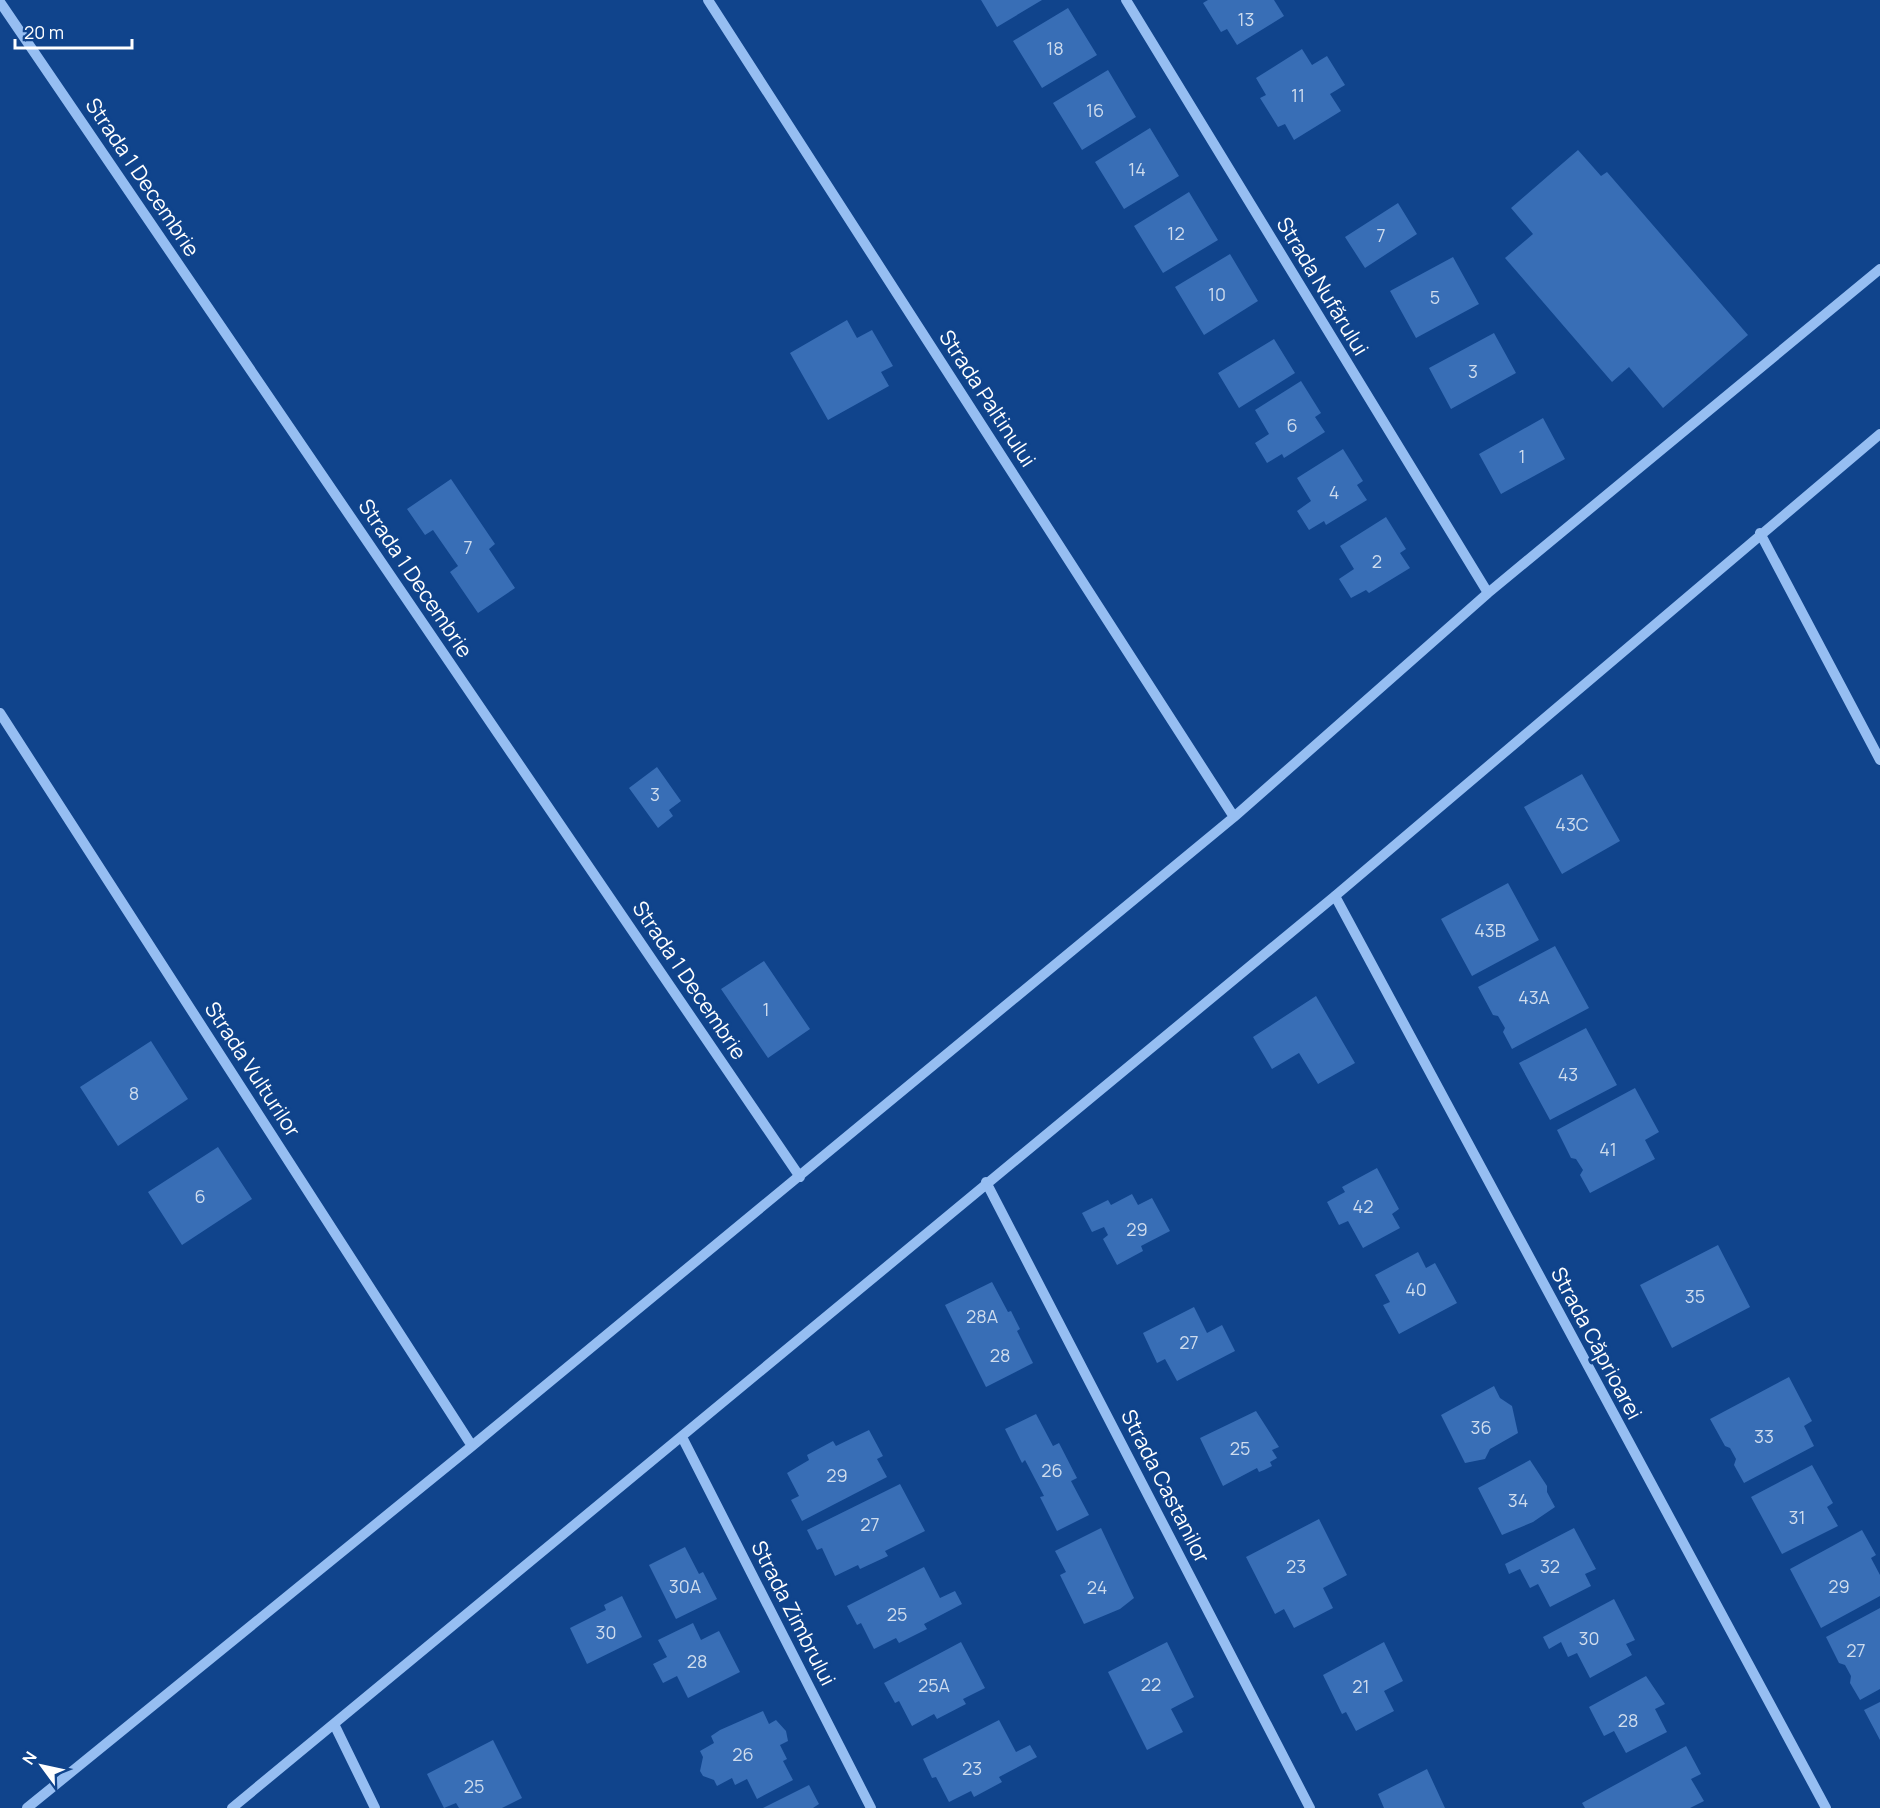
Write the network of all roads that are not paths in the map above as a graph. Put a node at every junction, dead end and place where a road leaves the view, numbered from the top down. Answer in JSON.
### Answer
{"nodes":[{"id":1,"x":708,"y":0,"type":"edge"},
{"id":2,"x":1126,"y":0,"type":"edge"},
{"id":3,"x":0,"y":2,"type":"edge"},
{"id":4,"x":1880,"y":269,"type":"edge"},
{"id":5,"x":1880,"y":434,"type":"edge"},
{"id":6,"x":1760,"y":533,"type":"junction"},
{"id":7,"x":1488,"y":592,"type":"junction"},
{"id":8,"x":0,"y":713,"type":"edge"},
{"id":9,"x":1880,"y":760,"type":"edge"},
{"id":10,"x":1234,"y":817,"type":"junction"},
{"id":11,"x":1335,"y":896,"type":"junction"},
{"id":12,"x":800,"y":1177,"type":"junction"},
{"id":13,"x":986,"y":1182,"type":"junction"},
{"id":14,"x":682,"y":1437,"type":"junction"},
{"id":15,"x":472,"y":1446,"type":"junction"},
{"id":16,"x":334,"y":1724,"type":"junction"},
{"id":17,"x":27,"y":1808,"type":"edge"},
{"id":18,"x":232,"y":1808,"type":"edge"},
{"id":19,"x":375,"y":1808,"type":"edge"},
{"id":20,"x":871,"y":1808,"type":"edge"},
{"id":21,"x":1310,"y":1808,"type":"edge"},
{"id":22,"x":1826,"y":1808,"type":"edge"}],
"edges":[{"from":1,"to":10,"type":"street","name":"Strada Paltinului"},
{"from":2,"to":7,"type":"street","name":"Strada Nufărului"},
{"from":3,"to":12,"type":"street","name":"Strada 1 Decembrie"},
{"from":4,"to":7,"type":"street"},
{"from":5,"to":6,"type":"street"},
{"from":6,"to":9,"type":"street"},
{"from":6,"to":11,"type":"street"},
{"from":7,"to":10,"type":"street"},
{"from":8,"to":15,"type":"street","name":"Strada Vulturilor"},
{"from":10,"to":12,"type":"street"},
{"from":11,"to":13,"type":"street"},
{"from":11,"to":22,"type":"street","name":"Strada Căprioarei"},
{"from":12,"to":15,"type":"street"},
{"from":13,"to":14,"type":"street"},
{"from":13,"to":21,"type":"street","name":"Strada Castanilor"},
{"from":14,"to":16,"type":"street"},
{"from":14,"to":20,"type":"street","name":"Strada Zimbrului"},
{"from":15,"to":17,"type":"street"},
{"from":16,"to":18,"type":"street"},
{"from":16,"to":19,"type":"street"}]}
